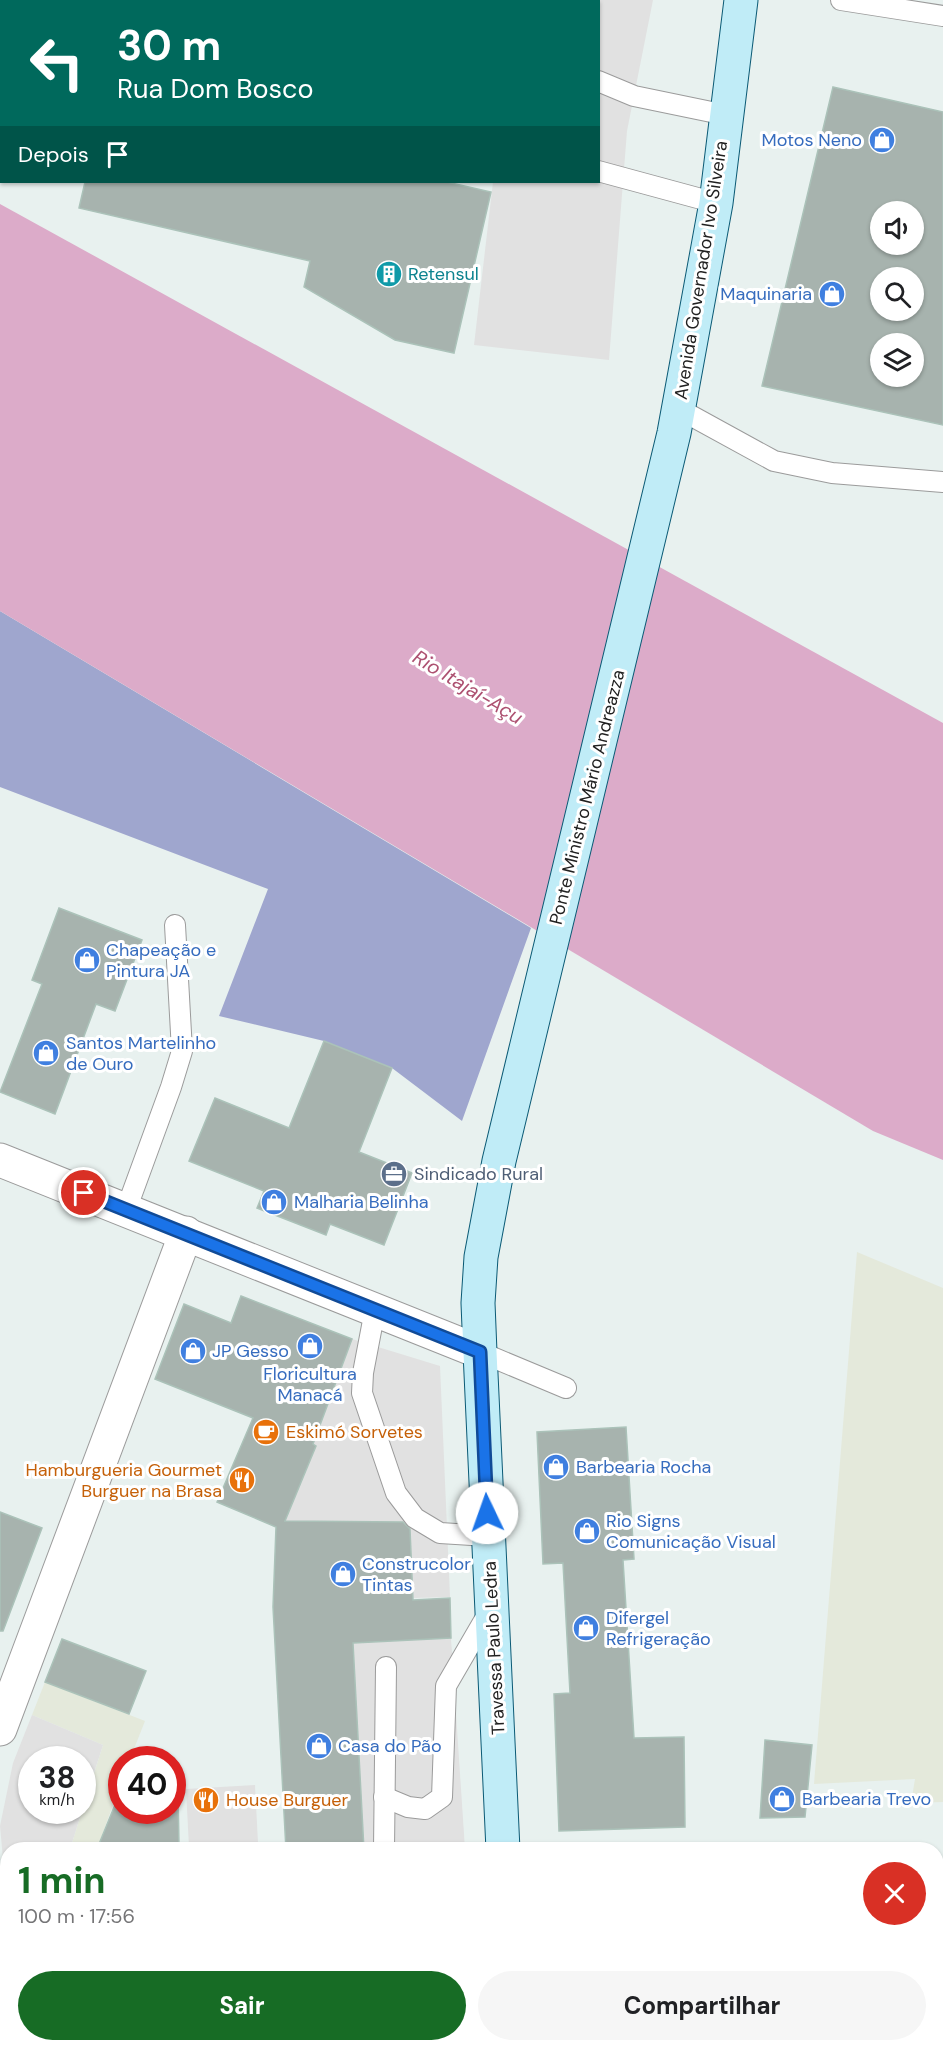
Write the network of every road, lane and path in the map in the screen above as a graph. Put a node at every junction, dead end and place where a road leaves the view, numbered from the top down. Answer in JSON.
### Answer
{"nodes":[{"id":1,"x":741,"y":0,"type":"edge"},
{"id":2,"x":841,"y":0,"type":"edge"},
{"id":3,"x":943,"y":16,"type":"edge"},
{"id":4,"x":600,"y":82,"type":"edge"},
{"id":5,"x":726,"y":115,"type":"junction"},
{"id":6,"x":600,"y":172,"type":"edge"},
{"id":7,"x":716,"y":203,"type":"junction"},
{"id":8,"x":676,"y":421,"type":"junction"},
{"id":9,"x":943,"y":482,"type":"edge"},
{"id":10,"x":175,"y":925,"type":"dead end"},
{"id":11,"x":0,"y":1160,"type":"edge"},
{"id":12,"x":499,"y":1161,"type":"joint"},
{"id":13,"x":126,"y":1210,"type":"junction"},
{"id":14,"x":186,"y":1233,"type":"junction"},
{"id":15,"x":375,"y":1310,"type":"junction"},
{"id":16,"x":480,"y":1352,"type":"junction"},
{"id":17,"x":566,"y":1388,"type":"dead end"},
{"id":18,"x":489,"y":1536,"type":"junction"},
{"id":19,"x":492,"y":1607,"type":"junction"},
{"id":20,"x":386,"y":1667,"type":"dead end"},
{"id":21,"x":0,"y":1728,"type":"edge"},
{"id":22,"x":384,"y":1797,"type":"junction"},
{"id":23,"x":384,"y":1842,"type":"edge"},
{"id":24,"x":503,"y":1842,"type":"edge"}],
"edges":[{"from":1,"to":5,"type":"street","name":"Avenida Governador Ivo Silveira"},
{"from":2,"to":3,"type":"lane"},
{"from":4,"to":5,"type":"lane"},
{"from":5,"to":7,"type":"street","name":"Avenida Governador Ivo Silveira"},
{"from":6,"to":7,"type":"lane"},
{"from":7,"to":8,"type":"street","name":"Avenida Governador Ivo Silveira"},
{"from":8,"to":9,"type":"lane"},
{"from":8,"to":12,"type":"street","name":"Ponte Ministro Mário Andreazza"},
{"from":10,"to":13,"type":"lane"},
{"from":11,"to":13,"type":"street"},
{"from":12,"to":16,"type":"street","name":"Travessa Paulo Ledra"},
{"from":13,"to":14,"type":"street"},
{"from":14,"to":15,"type":"street"},
{"from":14,"to":21,"type":"street"},
{"from":15,"to":16,"type":"street"},
{"from":15,"to":18,"type":"lane"},
{"from":16,"to":17,"type":"lane"},
{"from":16,"to":18,"type":"street","name":"Travessa Paulo Ledra"},
{"from":18,"to":19,"type":"street","name":"Travessa Paulo Ledra"},
{"from":19,"to":22,"type":"lane"},
{"from":19,"to":24,"type":"street","name":"Travessa Paulo Ledra"},
{"from":20,"to":22,"type":"lane"},
{"from":22,"to":23,"type":"lane"}]}
